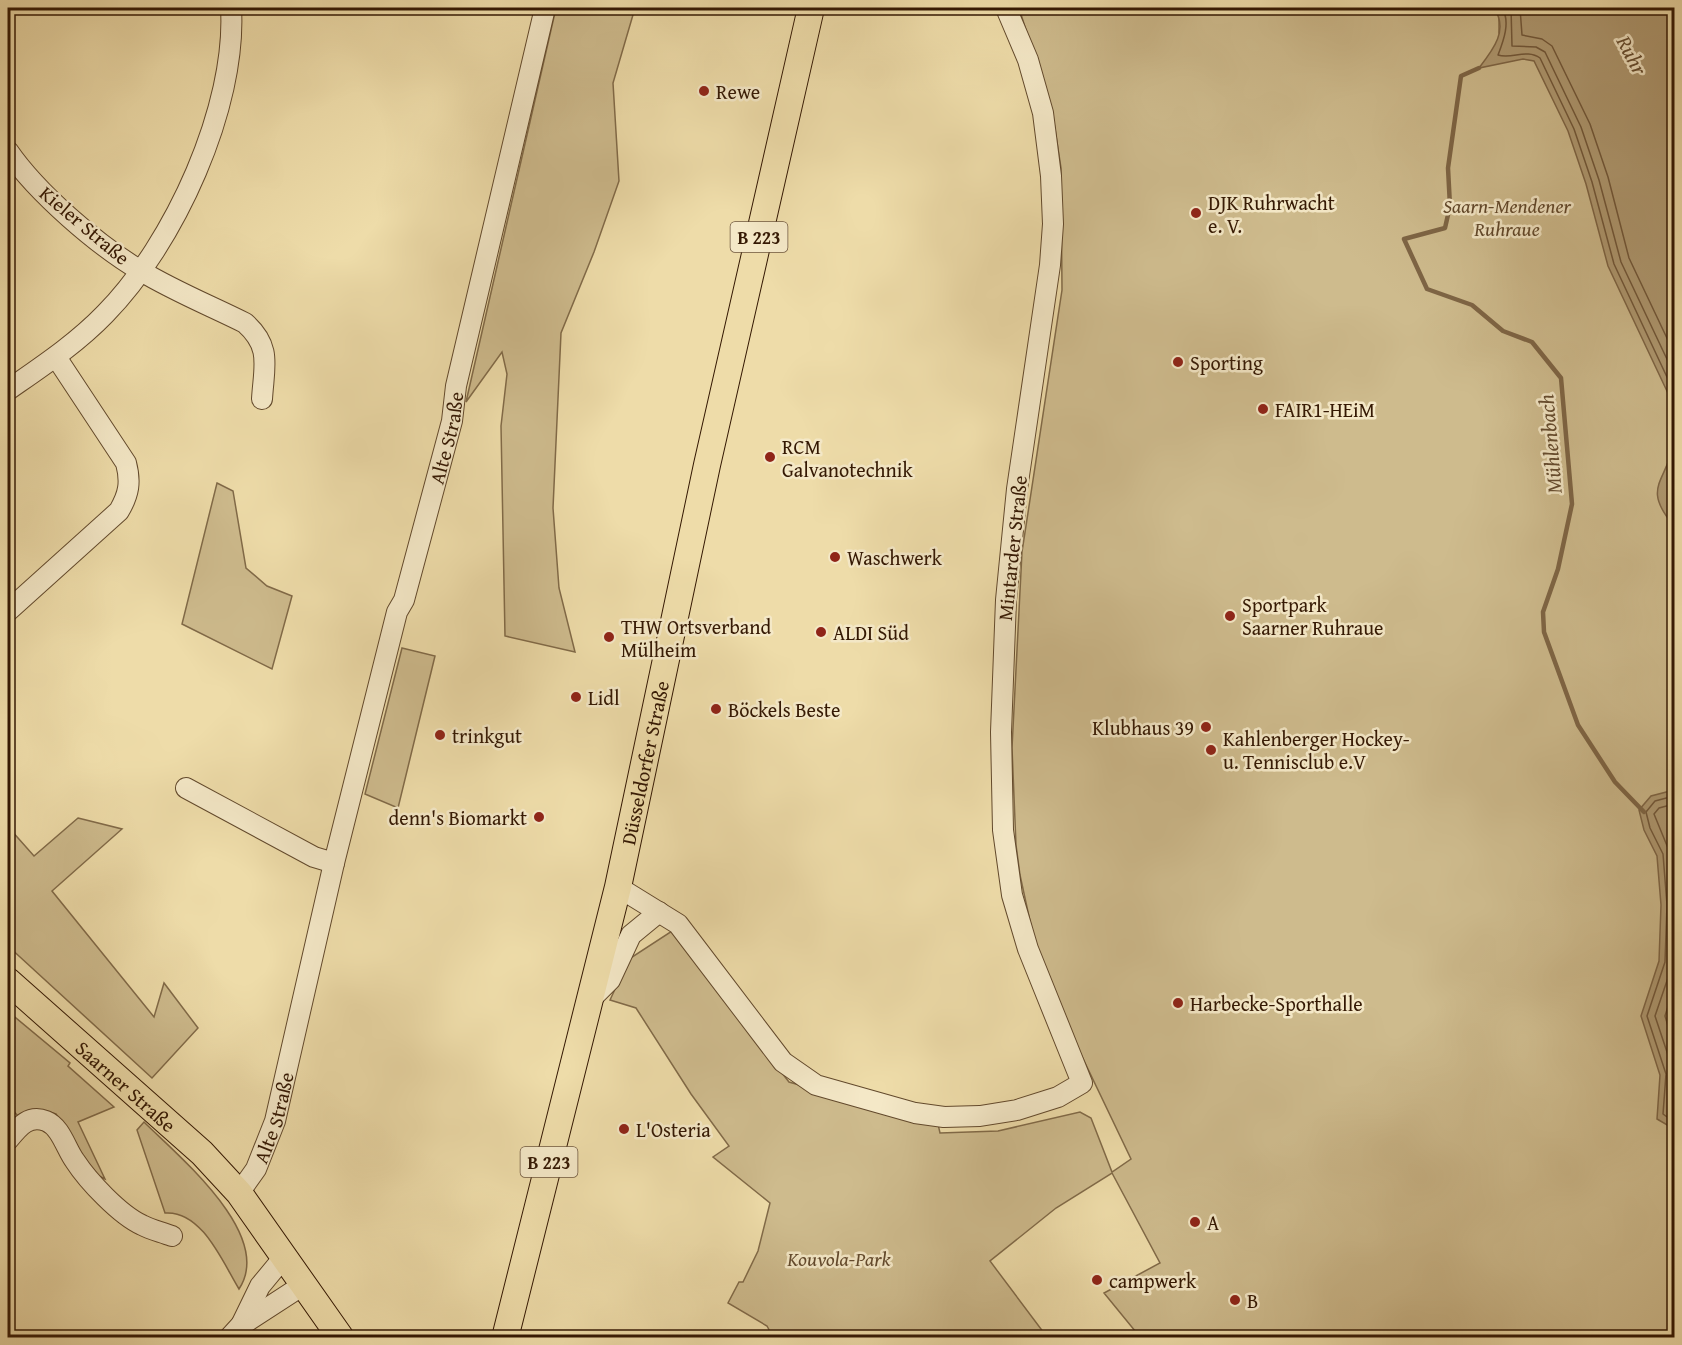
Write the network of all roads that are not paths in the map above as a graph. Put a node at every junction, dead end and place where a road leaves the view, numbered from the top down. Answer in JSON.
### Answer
{"nodes":[{"id":1,"x":231,"y":8,"type":"edge"},
{"id":2,"x":545,"y":8,"type":"edge"},
{"id":3,"x":811,"y":8,"type":"edge"},
{"id":4,"x":1006,"y":8,"type":"edge"},
{"id":5,"x":8,"y":151,"type":"edge"},
{"id":6,"x":141,"y":271,"type":"junction"},
{"id":7,"x":56,"y":357,"type":"junction"},
{"id":8,"x":8,"y":390,"type":"edge"},
{"id":9,"x":262,"y":399,"type":"dead end"},
{"id":10,"x":8,"y":611,"type":"edge"},
{"id":11,"x":186,"y":788,"type":"dead end"},
{"id":12,"x":334,"y":863,"type":"junction"},
{"id":13,"x":618,"y":887,"type":"junction"},
{"id":14,"x":659,"y":912,"type":"junction"},
{"id":15,"x":8,"y":981,"type":"edge"},
{"id":16,"x":587,"y":1003,"type":"junction"},
{"id":17,"x":14,"y":1133,"type":"edge"},
{"id":18,"x":239,"y":1193,"type":"junction"},
{"id":19,"x":172,"y":1236,"type":"dead end"},
{"id":20,"x":284,"y":1257,"type":"junction"},
{"id":21,"x":303,"y":1285,"type":"junction"},
{"id":22,"x":235,"y":1332,"type":"edge"},
{"id":23,"x":340,"y":1338,"type":"edge"},
{"id":24,"x":505,"y":1338,"type":"edge"}],
"edges":[{"from":1,"to":6,"type":"street"},
{"from":2,"to":12,"type":"street","name":"Alte Straße"},
{"from":3,"to":13,"type":"main road","name":"Düsseldorfer Straße","number":"B 223"},
{"from":4,"to":14,"type":"street","name":"Mintarder Straße"},
{"from":5,"to":6,"type":"street","name":"Kieler Straße"},
{"from":6,"to":7,"type":"street"},
{"from":6,"to":9,"type":"street","name":"Kieler Straße"},
{"from":7,"to":8,"type":"street"},
{"from":7,"to":10,"type":"street"},
{"from":11,"to":12,"type":"street"},
{"from":12,"to":18,"type":"street","name":"Alte Straße"},
{"from":13,"to":14,"type":"street"},
{"from":13,"to":16,"type":"main road","name":"Düsseldorfer Straße","number":"B 223"},
{"from":14,"to":16,"type":"street"},
{"from":15,"to":18,"type":"main road","name":"Saarner Straße"},
{"from":16,"to":24,"type":"main road","name":"Düsseldorfer Straße","number":"B 223"},
{"from":17,"to":19,"type":"street"},
{"from":18,"to":20,"type":"main road"},
{"from":20,"to":21,"type":"main road"},
{"from":20,"to":22,"type":"street"},
{"from":21,"to":22,"type":"street"},
{"from":21,"to":23,"type":"main road"}]}
